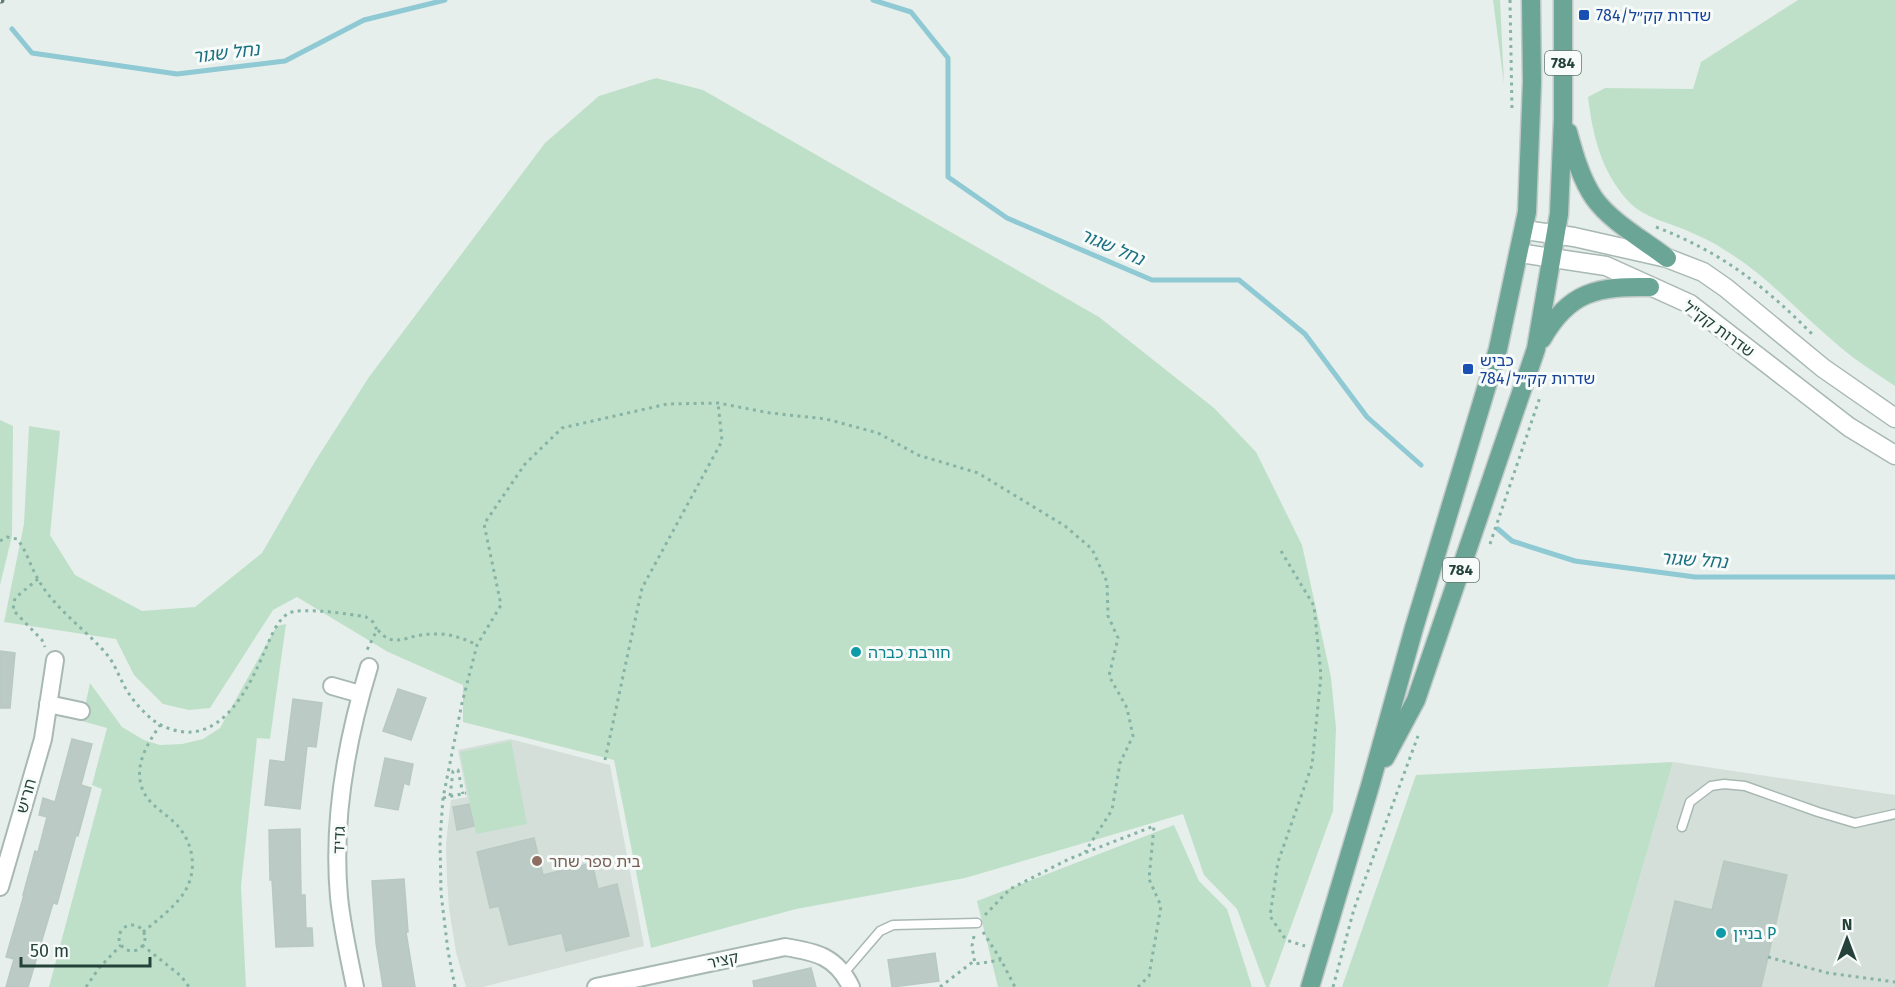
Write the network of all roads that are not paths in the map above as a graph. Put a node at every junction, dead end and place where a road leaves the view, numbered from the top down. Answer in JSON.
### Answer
{"nodes":[{"id":1,"x":1531,"y":0,"type":"edge"},
{"id":2,"x":1563,"y":0,"type":"edge"},
{"id":3,"x":1563,"y":118,"type":"junction"},
{"id":4,"x":1524,"y":230,"type":"junction"},
{"id":5,"x":1556,"y":235,"type":"junction"},
{"id":6,"x":1519,"y":253,"type":"junction"},
{"id":7,"x":1552,"y":257,"type":"junction"},
{"id":8,"x":1667,"y":258,"type":"junction"},
{"id":9,"x":1650,"y":287,"type":"junction"},
{"id":10,"x":1536,"y":349,"type":"junction"},
{"id":11,"x":1895,"y":418,"type":"edge"},
{"id":12,"x":1895,"y":455,"type":"edge"},
{"id":13,"x":55,"y":660,"type":"road end"},
{"id":14,"x":369,"y":667,"type":"road end"},
{"id":15,"x":332,"y":686,"type":"dead end"},
{"id":16,"x":360,"y":694,"type":"junction"},
{"id":17,"x":48,"y":704,"type":"junction"},
{"id":18,"x":81,"y":711,"type":"dead end"},
{"id":19,"x":1370,"y":786,"type":"junction"},
{"id":20,"x":1895,"y":814,"type":"edge"},
{"id":21,"x":1682,"y":827,"type":"dead end"},
{"id":22,"x":0,"y":887,"type":"edge"},
{"id":23,"x":977,"y":923,"type":"road end"},
{"id":24,"x":847,"y":980,"type":"edge"},
{"id":25,"x":355,"y":987,"type":"edge"},
{"id":26,"x":596,"y":987,"type":"edge"},
{"id":27,"x":1310,"y":987,"type":"edge"}],
"edges":[{"from":1,"to":4,"type":"main road","number":"784"},
{"from":2,"to":3,"type":"main road","number":"784"},
{"from":3,"to":5,"type":"main road","number":"784"},
{"from":3,"to":8,"type":"main road"},
{"from":4,"to":5,"type":"street","name":"שדרות קק\"ל"},
{"from":4,"to":6,"type":"main road","number":"784"},
{"from":5,"to":7,"type":"main road","number":"784"},
{"from":5,"to":8,"type":"street","name":"שדרות קק\"ל"},
{"from":6,"to":7,"type":"street","name":"שדרות קק\"ל"},
{"from":6,"to":19,"type":"main road","number":"784"},
{"from":7,"to":9,"type":"street","name":"שדרות קק\"ל"},
{"from":7,"to":10,"type":"main road","number":"784"},
{"from":8,"to":11,"type":"street","name":"שדרות קק\"ל"},
{"from":9,"to":10,"type":"main road"},
{"from":9,"to":12,"type":"street","name":"שדרות קק\"ל"},
{"from":10,"to":19,"type":"main road","number":"784"},
{"from":13,"to":17,"type":"street","name":"חריש"},
{"from":14,"to":16,"type":"street","name":"גדיד"},
{"from":15,"to":16,"type":"street"},
{"from":16,"to":25,"type":"street","name":"גדיד"},
{"from":17,"to":18,"type":"street"},
{"from":17,"to":22,"type":"street","name":"חריש"},
{"from":19,"to":27,"type":"main road","number":"784"},
{"from":20,"to":21,"type":"lane"},
{"from":23,"to":24,"type":"lane","name":"קציר"},
{"from":24,"to":26,"type":"street","name":"קציר"}]}
